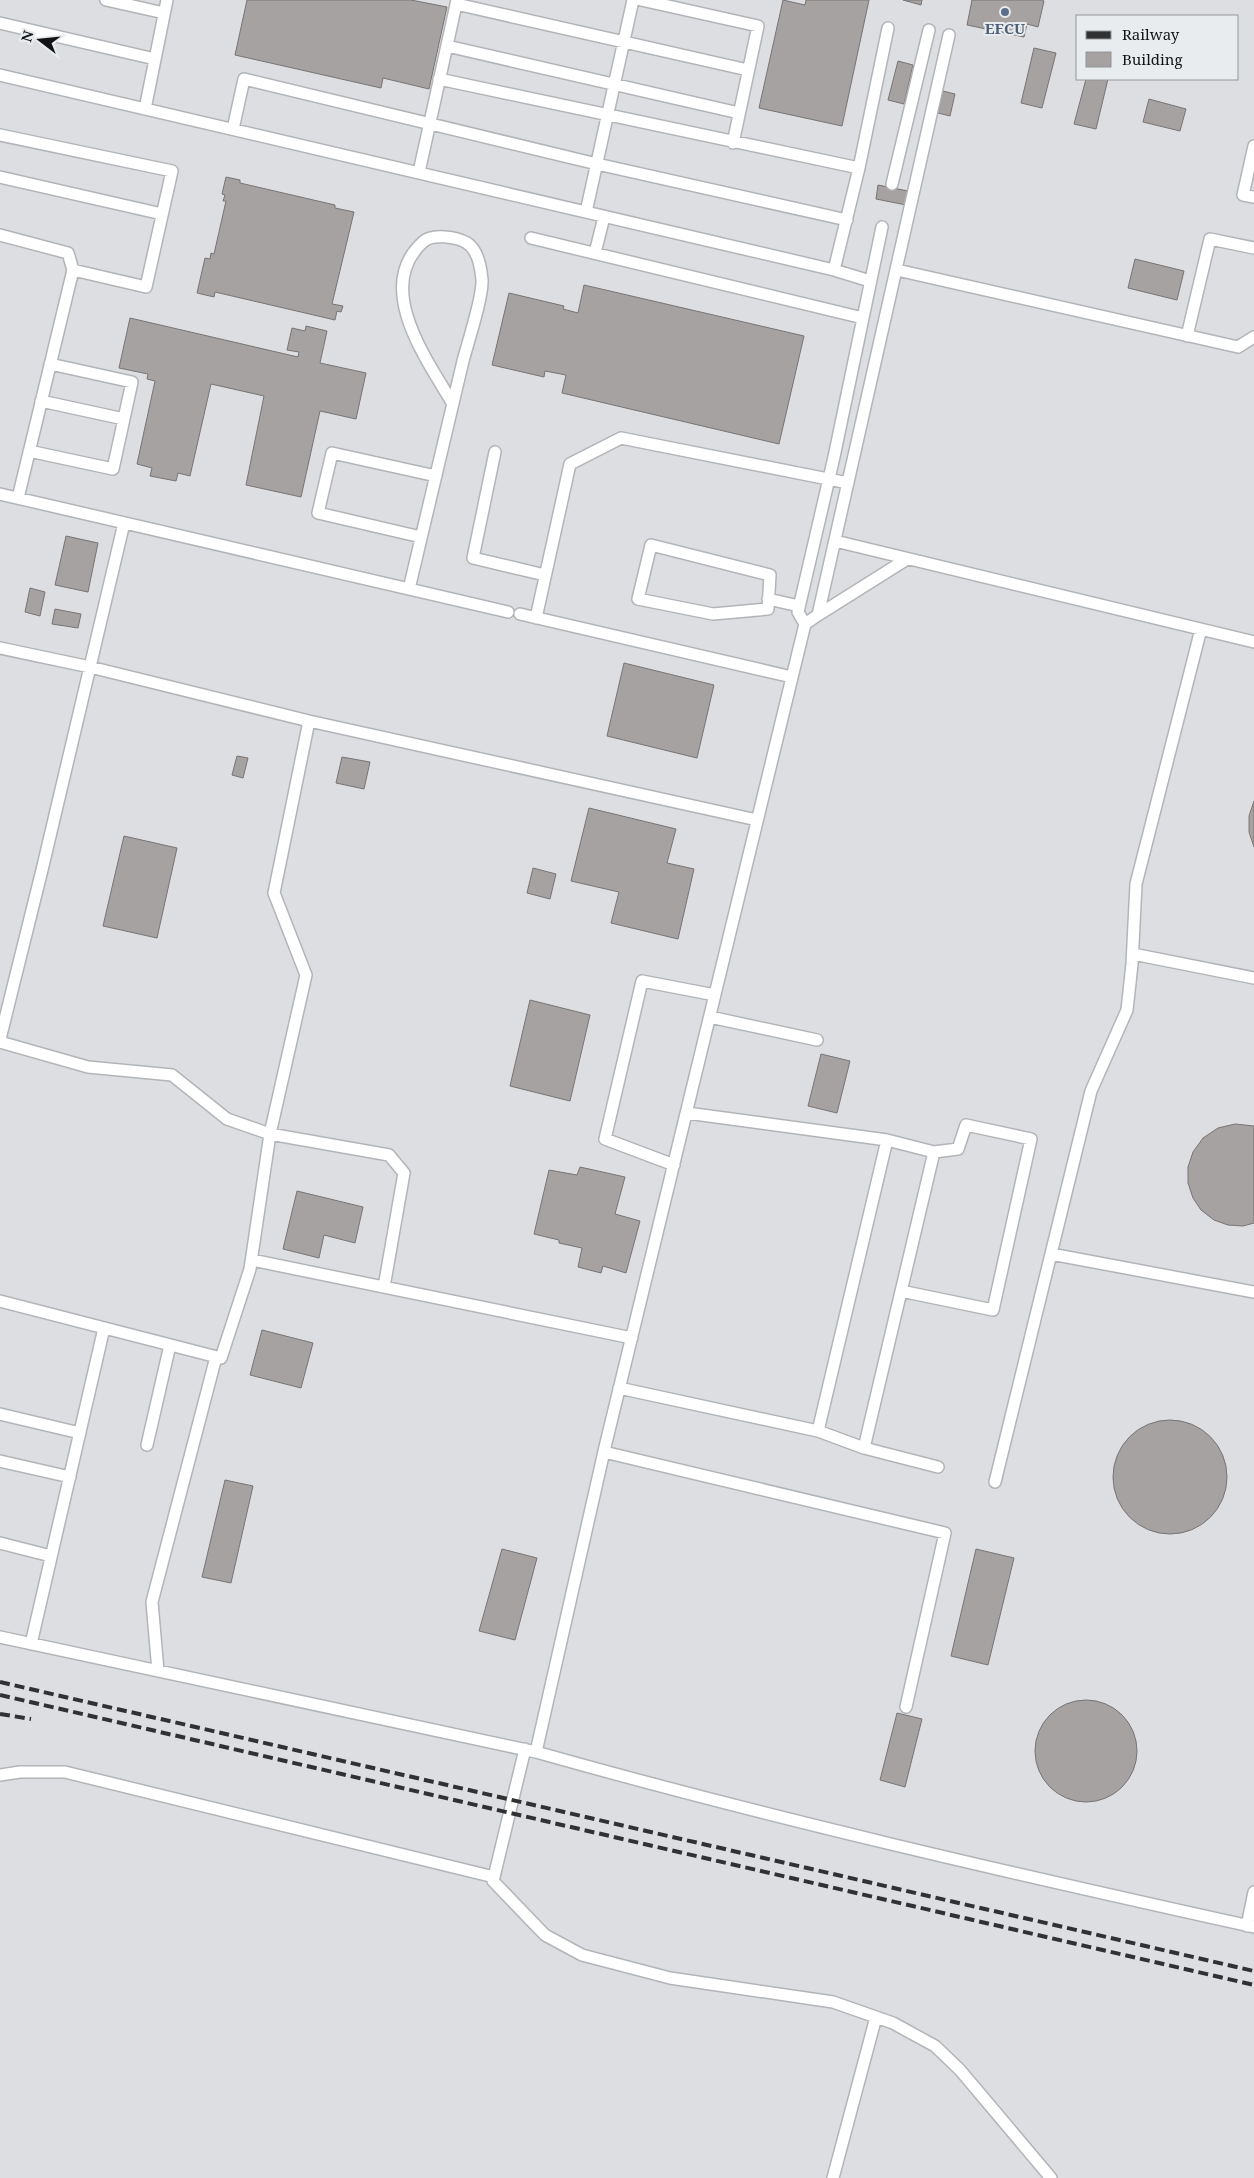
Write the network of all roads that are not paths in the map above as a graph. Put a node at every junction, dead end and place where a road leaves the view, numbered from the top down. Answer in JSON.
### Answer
{"nodes":[{"id":1,"x":106,"y":0,"type":"edge"},
{"id":2,"x":167,"y":0,"type":"edge"},
{"id":3,"x":634,"y":0,"type":"edge"},
{"id":4,"x":641,"y":0,"type":"edge"},
{"id":5,"x":456,"y":2,"type":"edge"},
{"id":6,"x":164,"y":13,"type":"junction"},
{"id":7,"x":0,"y":22,"type":"edge"},
{"id":8,"x":888,"y":28,"type":"dead end"},
{"id":9,"x":929,"y":30,"type":"dead end"},
{"id":10,"x":949,"y":35,"type":"dead end"},
{"id":11,"x":624,"y":41,"type":"junction"},
{"id":12,"x":447,"y":46,"type":"junction"},
{"id":13,"x":155,"y":58,"type":"junction"},
{"id":14,"x":748,"y":70,"type":"junction"},
{"id":15,"x":0,"y":75,"type":"edge"},
{"id":16,"x":440,"y":79,"type":"junction"},
{"id":17,"x":615,"y":83,"type":"junction"},
{"id":18,"x":144,"y":109,"type":"junction"},
{"id":19,"x":739,"y":113,"type":"junction"},
{"id":20,"x":608,"y":116,"type":"junction"},
{"id":21,"x":430,"y":123,"type":"junction"},
{"id":22,"x":233,"y":129,"type":"junction"},
{"id":23,"x":0,"y":135,"type":"edge"},
{"id":24,"x":733,"y":143,"type":"junction"},
{"id":25,"x":1254,"y":146,"type":"edge"},
{"id":26,"x":597,"y":164,"type":"junction"},
{"id":27,"x":859,"y":168,"type":"junction"},
{"id":28,"x":419,"y":172,"type":"junction"},
{"id":29,"x":0,"y":177,"type":"edge"},
{"id":30,"x":892,"y":184,"type":"dead end"},
{"id":31,"x":1254,"y":197,"type":"edge"},
{"id":32,"x":586,"y":212,"type":"junction"},
{"id":33,"x":162,"y":214,"type":"junction"},
{"id":34,"x":604,"y":217,"type":"junction"},
{"id":35,"x":847,"y":220,"type":"junction"},
{"id":36,"x":882,"y":227,"type":"dead end"},
{"id":37,"x":0,"y":235,"type":"edge"},
{"id":38,"x":531,"y":238,"type":"dead end"},
{"id":39,"x":1254,"y":248,"type":"edge"},
{"id":40,"x":595,"y":253,"type":"junction"},
{"id":41,"x":73,"y":270,"type":"junction"},
{"id":42,"x":834,"y":270,"type":"junction"},
{"id":43,"x":897,"y":270,"type":"junction"},
{"id":44,"x":870,"y":282,"type":"junction"},
{"id":45,"x":863,"y":318,"type":"junction"},
{"id":46,"x":1187,"y":336,"type":"junction"},
{"id":47,"x":1254,"y":337,"type":"edge"},
{"id":48,"x":50,"y":364,"type":"junction"},
{"id":49,"x":41,"y":401,"type":"junction"},
{"id":50,"x":453,"y":404,"type":"junction"},
{"id":51,"x":124,"y":419,"type":"junction"},
{"id":52,"x":29,"y":451,"type":"junction"},
{"id":53,"x":495,"y":452,"type":"dead end"},
{"id":54,"x":436,"y":476,"type":"junction"},
{"id":55,"x":829,"y":479,"type":"junction"},
{"id":56,"x":848,"y":483,"type":"junction"},
{"id":57,"x":0,"y":494,"type":"edge"},
{"id":58,"x":18,"y":498,"type":"junction"},
{"id":59,"x":124,"y":523,"type":"junction"},
{"id":60,"x":422,"y":537,"type":"junction"},
{"id":61,"x":835,"y":542,"type":"junction"},
{"id":62,"x":907,"y":559,"type":"junction"},
{"id":63,"x":545,"y":575,"type":"junction"},
{"id":64,"x":409,"y":589,"type":"junction"},
{"id":65,"x":768,"y":599,"type":"junction"},
{"id":66,"x":799,"y":606,"type":"junction"},
{"id":67,"x":818,"y":615,"type":"junction"},
{"id":68,"x":536,"y":618,"type":"junction"},
{"id":69,"x":805,"y":624,"type":"junction"},
{"id":70,"x":1201,"y":629,"type":"junction"},
{"id":71,"x":1254,"y":642,"type":"edge"},
{"id":72,"x":0,"y":648,"type":"edge"},
{"id":73,"x":90,"y":667,"type":"junction"},
{"id":74,"x":792,"y":677,"type":"junction"},
{"id":75,"x":309,"y":721,"type":"junction"},
{"id":76,"x":758,"y":820,"type":"junction"},
{"id":77,"x":1133,"y":954,"type":"junction"},
{"id":78,"x":1254,"y":978,"type":"edge"},
{"id":79,"x":715,"y":995,"type":"junction"},
{"id":80,"x":710,"y":1017,"type":"junction"},
{"id":81,"x":1,"y":1035,"type":"edge"},
{"id":82,"x":817,"y":1040,"type":"dead end"},
{"id":83,"x":687,"y":1113,"type":"junction"},
{"id":84,"x":270,"y":1134,"type":"junction"},
{"id":85,"x":886,"y":1140,"type":"junction"},
{"id":86,"x":934,"y":1152,"type":"junction"},
{"id":87,"x":674,"y":1164,"type":"junction"},
{"id":88,"x":1051,"y":1254,"type":"junction"},
{"id":89,"x":252,"y":1260,"type":"junction"},
{"id":90,"x":384,"y":1287,"type":"junction"},
{"id":91,"x":901,"y":1291,"type":"junction"},
{"id":92,"x":1254,"y":1292,"type":"edge"},
{"id":93,"x":0,"y":1301,"type":"edge"},
{"id":94,"x":104,"y":1328,"type":"junction"},
{"id":95,"x":632,"y":1338,"type":"junction"},
{"id":96,"x":170,"y":1345,"type":"junction"},
{"id":97,"x":216,"y":1357,"type":"junction"},
{"id":98,"x":620,"y":1388,"type":"junction"},
{"id":99,"x":0,"y":1414,"type":"edge"},
{"id":100,"x":818,"y":1430,"type":"junction"},
{"id":101,"x":80,"y":1432,"type":"junction"},
{"id":102,"x":147,"y":1445,"type":"dead end"},
{"id":103,"x":864,"y":1448,"type":"junction"},
{"id":104,"x":604,"y":1452,"type":"junction"},
{"id":105,"x":0,"y":1461,"type":"edge"},
{"id":106,"x":938,"y":1467,"type":"dead end"},
{"id":107,"x":70,"y":1477,"type":"junction"},
{"id":108,"x":995,"y":1482,"type":"dead end"},
{"id":109,"x":0,"y":1543,"type":"edge"},
{"id":110,"x":51,"y":1556,"type":"junction"},
{"id":111,"x":0,"y":1637,"type":"edge"},
{"id":112,"x":31,"y":1644,"type":"junction"},
{"id":113,"x":158,"y":1671,"type":"junction"},
{"id":114,"x":906,"y":1707,"type":"dead end"},
{"id":115,"x":525,"y":1750,"type":"junction"},
{"id":116,"x":536,"y":1752,"type":"junction"},
{"id":117,"x":0,"y":1775,"type":"edge"},
{"id":118,"x":494,"y":1876,"type":"junction"},
{"id":119,"x":1254,"y":1892,"type":"edge"},
{"id":120,"x":1250,"y":1926,"type":"edge"},
{"id":121,"x":876,"y":2017,"type":"junction"},
{"id":122,"x":833,"y":2178,"type":"edge"},
{"id":123,"x":1052,"y":2178,"type":"edge"}],
"edges":[{"from":1,"to":6,"type":"lane"},
{"from":2,"to":6,"type":"lane"},
{"from":3,"to":11,"type":"lane"},
{"from":4,"to":14,"type":"lane"},
{"from":5,"to":11,"type":"lane"},
{"from":5,"to":12,"type":"lane"},
{"from":6,"to":13,"type":"lane"},
{"from":7,"to":13,"type":"lane"},
{"from":8,"to":27,"type":"lane"},
{"from":9,"to":30,"type":"lane"},
{"from":10,"to":43,"type":"lane"},
{"from":11,"to":14,"type":"lane"},
{"from":11,"to":17,"type":"lane"},
{"from":12,"to":16,"type":"lane"},
{"from":12,"to":17,"type":"lane"},
{"from":13,"to":18,"type":"lane"},
{"from":14,"to":19,"type":"lane"},
{"from":15,"to":18,"type":"lane"},
{"from":16,"to":20,"type":"lane"},
{"from":16,"to":21,"type":"lane"},
{"from":17,"to":19,"type":"lane"},
{"from":17,"to":20,"type":"lane"},
{"from":18,"to":22,"type":"lane"},
{"from":19,"to":24,"type":"lane"},
{"from":20,"to":24,"type":"lane"},
{"from":20,"to":26,"type":"lane"},
{"from":21,"to":22,"type":"lane"},
{"from":21,"to":26,"type":"lane"},
{"from":21,"to":28,"type":"lane"},
{"from":22,"to":28,"type":"lane"},
{"from":23,"to":33,"type":"lane"},
{"from":24,"to":27,"type":"lane"},
{"from":25,"to":31,"type":"lane"},
{"from":26,"to":32,"type":"lane"},
{"from":26,"to":35,"type":"lane"},
{"from":27,"to":35,"type":"lane"},
{"from":28,"to":32,"type":"lane"},
{"from":29,"to":33,"type":"lane"},
{"from":32,"to":34,"type":"lane"},
{"from":33,"to":41,"type":"lane"},
{"from":34,"to":40,"type":"lane"},
{"from":34,"to":42,"type":"lane"},
{"from":35,"to":42,"type":"lane"},
{"from":36,"to":44,"type":"lane"},
{"from":37,"to":41,"type":"lane"},
{"from":38,"to":40,"type":"lane"},
{"from":39,"to":46,"type":"lane"},
{"from":40,"to":45,"type":"lane"},
{"from":41,"to":48,"type":"lane"},
{"from":42,"to":44,"type":"lane"},
{"from":43,"to":46,"type":"lane"},
{"from":43,"to":56,"type":"lane"},
{"from":44,"to":45,"type":"lane"},
{"from":45,"to":55,"type":"lane"},
{"from":46,"to":47,"type":"lane"},
{"from":48,"to":49,"type":"lane"},
{"from":48,"to":51,"type":"lane"},
{"from":49,"to":51,"type":"lane"},
{"from":49,"to":52,"type":"lane"},
{"from":50,"to":50,"type":"lane"},
{"from":50,"to":54,"type":"lane"},
{"from":51,"to":52,"type":"lane"},
{"from":52,"to":58,"type":"lane"},
{"from":53,"to":63,"type":"lane"},
{"from":54,"to":60,"type":"lane"},
{"from":54,"to":60,"type":"lane"},
{"from":55,"to":56,"type":"lane"},
{"from":55,"to":63,"type":"lane"},
{"from":55,"to":66,"type":"lane"},
{"from":56,"to":61,"type":"lane"},
{"from":57,"to":58,"type":"lane"},
{"from":58,"to":59,"type":"lane"},
{"from":59,"to":64,"type":"lane"},
{"from":59,"to":73,"type":"lane"},
{"from":60,"to":64,"type":"lane"},
{"from":61,"to":62,"type":"lane"},
{"from":61,"to":67,"type":"lane"},
{"from":62,"to":67,"type":"lane"},
{"from":62,"to":70,"type":"lane"},
{"from":63,"to":68,"type":"lane"},
{"from":64,"to":68,"type":"lane"},
{"from":65,"to":65,"type":"lane"},
{"from":65,"to":66,"type":"lane"},
{"from":66,"to":69,"type":"lane"},
{"from":67,"to":69,"type":"lane"},
{"from":68,"to":74,"type":"lane"},
{"from":69,"to":74,"type":"lane"},
{"from":70,"to":71,"type":"lane"},
{"from":70,"to":77,"type":"lane"},
{"from":72,"to":73,"type":"lane"},
{"from":73,"to":75,"type":"lane"},
{"from":73,"to":81,"type":"lane"},
{"from":74,"to":76,"type":"lane"},
{"from":75,"to":76,"type":"lane"},
{"from":75,"to":84,"type":"lane"},
{"from":76,"to":79,"type":"lane"},
{"from":77,"to":78,"type":"lane"},
{"from":77,"to":88,"type":"lane"},
{"from":79,"to":80,"type":"lane"},
{"from":79,"to":87,"type":"lane"},
{"from":80,"to":82,"type":"lane"},
{"from":80,"to":83,"type":"lane"},
{"from":81,"to":84,"type":"lane"},
{"from":83,"to":85,"type":"lane"},
{"from":83,"to":87,"type":"lane"},
{"from":84,"to":89,"type":"lane"},
{"from":84,"to":90,"type":"lane"},
{"from":85,"to":86,"type":"lane"},
{"from":85,"to":100,"type":"lane"},
{"from":86,"to":91,"type":"lane"},
{"from":86,"to":91,"type":"lane"},
{"from":87,"to":95,"type":"lane"},
{"from":88,"to":92,"type":"lane"},
{"from":88,"to":108,"type":"lane"},
{"from":89,"to":90,"type":"lane"},
{"from":89,"to":97,"type":"lane"},
{"from":90,"to":95,"type":"lane"},
{"from":91,"to":103,"type":"lane"},
{"from":93,"to":94,"type":"lane"},
{"from":94,"to":96,"type":"lane"},
{"from":94,"to":101,"type":"lane"},
{"from":95,"to":98,"type":"lane"},
{"from":96,"to":97,"type":"lane"},
{"from":96,"to":102,"type":"lane"},
{"from":97,"to":113,"type":"lane"},
{"from":98,"to":100,"type":"lane"},
{"from":98,"to":104,"type":"lane"},
{"from":99,"to":101,"type":"lane"},
{"from":100,"to":103,"type":"lane"},
{"from":101,"to":107,"type":"lane"},
{"from":103,"to":106,"type":"lane"},
{"from":104,"to":114,"type":"lane"},
{"from":104,"to":116,"type":"lane"},
{"from":105,"to":107,"type":"lane"},
{"from":107,"to":110,"type":"lane"},
{"from":109,"to":110,"type":"lane"},
{"from":110,"to":112,"type":"lane"},
{"from":111,"to":112,"type":"lane"},
{"from":112,"to":113,"type":"lane"},
{"from":113,"to":115,"type":"lane"},
{"from":115,"to":116,"type":"lane"},
{"from":115,"to":118,"type":"lane"},
{"from":116,"to":120,"type":"lane"},
{"from":117,"to":118,"type":"lane"},
{"from":118,"to":121,"type":"lane"},
{"from":119,"to":120,"type":"lane"},
{"from":121,"to":122,"type":"lane"},
{"from":121,"to":123,"type":"lane"}]}
